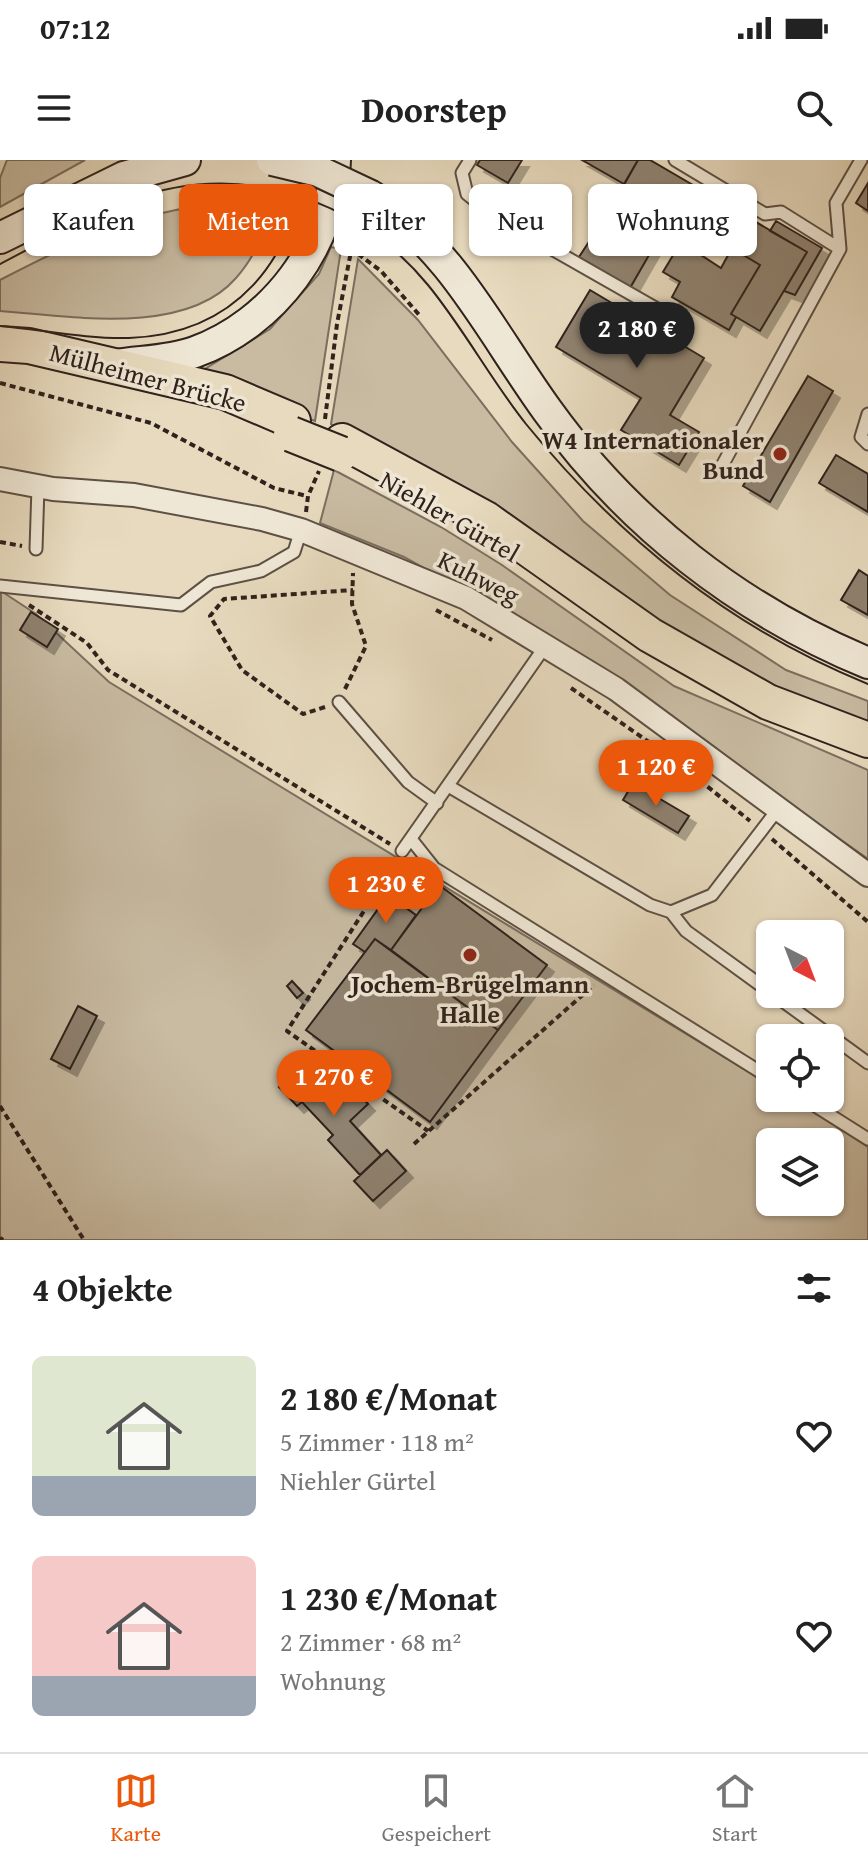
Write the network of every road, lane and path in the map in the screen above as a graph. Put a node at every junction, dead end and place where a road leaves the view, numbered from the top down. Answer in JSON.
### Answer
{"nodes":[{"id":1,"x":185,"y":160,"type":"edge"},
{"id":2,"x":271,"y":160,"type":"edge"},
{"id":3,"x":335,"y":160,"type":"edge"},
{"id":4,"x":470,"y":160,"type":"edge"},
{"id":5,"x":675,"y":160,"type":"edge"},
{"id":6,"x":861,"y":160,"type":"edge"},
{"id":7,"x":336,"y":184,"type":"edge"},
{"id":8,"x":0,"y":238,"type":"edge"},
{"id":9,"x":840,"y":249,"type":"junction"},
{"id":10,"x":349,"y":256,"type":"edge"},
{"id":11,"x":361,"y":256,"type":"edge"},
{"id":12,"x":440,"y":256,"type":"edge"},
{"id":13,"x":421,"y":317,"type":"dead end"},
{"id":14,"x":680,"y":322,"type":"dead end"},
{"id":15,"x":0,"y":344,"type":"edge"},
{"id":16,"x":0,"y":355,"type":"edge"},
{"id":17,"x":114,"y":365,"type":"junction"},
{"id":18,"x":0,"y":383,"type":"edge"},
{"id":19,"x":868,"y":414,"type":"edge"},
{"id":20,"x":324,"y":441,"type":"junction"},
{"id":21,"x":868,"y":444,"type":"edge"},
{"id":22,"x":723,"y":464,"type":"dead end"},
{"id":23,"x":0,"y":479,"type":"edge"},
{"id":24,"x":38,"y":487,"type":"junction"},
{"id":25,"x":301,"y":530,"type":"junction"},
{"id":26,"x":0,"y":542,"type":"edge"},
{"id":27,"x":36,"y":549,"type":"joint"},
{"id":28,"x":365,"y":574,"type":"dead end"},
{"id":29,"x":0,"y":586,"type":"edge"},
{"id":30,"x":353,"y":590,"type":"junction"},
{"id":31,"x":18,"y":598,"type":"dead end"},
{"id":32,"x":429,"y":607,"type":"dead end"},
{"id":33,"x":495,"y":642,"type":"dead end"},
{"id":34,"x":540,"y":654,"type":"junction"},
{"id":35,"x":868,"y":663,"type":"edge"},
{"id":36,"x":339,"y":702,"type":"junction"},
{"id":37,"x":868,"y":740,"type":"edge"},
{"id":38,"x":868,"y":751,"type":"edge"},
{"id":39,"x":668,"y":756,"type":"dead end"},
{"id":40,"x":680,"y":764,"type":"dead end"},
{"id":41,"x":450,"y":787,"type":"junction"},
{"id":42,"x":437,"y":803,"type":"junction"},
{"id":43,"x":778,"y":809,"type":"junction"},
{"id":44,"x":761,"y":830,"type":"junction"},
{"id":45,"x":411,"y":839,"type":"junction"},
{"id":46,"x":402,"y":851,"type":"junction"},
{"id":47,"x":868,"y":875,"type":"edge"},
{"id":48,"x":671,"y":912,"type":"junction"},
{"id":49,"x":868,"y":922,"type":"edge"},
{"id":50,"x":605,"y":975,"type":"junction"},
{"id":51,"x":756,"y":981,"type":"edge"},
{"id":52,"x":793,"y":1008,"type":"edge"},
{"id":53,"x":868,"y":1063,"type":"edge"},
{"id":54,"x":756,"y":1069,"type":"edge"},
{"id":55,"x":0,"y":1106,"type":"edge"},
{"id":56,"x":825,"y":1112,"type":"edge"},
{"id":57,"x":428,"y":1131,"type":"junction"},
{"id":58,"x":868,"y":1139,"type":"edge"},
{"id":59,"x":414,"y":1144,"type":"dead end"},
{"id":60,"x":84,"y":1240,"type":"edge"}],
"edges":[{"from":1,"to":8,"type":"main road"},
{"from":2,"to":7,"type":"main road","bridge":true},
{"from":3,"to":17,"type":"main road"},
{"from":4,"to":14,"type":"lane"},
{"from":5,"to":9,"type":"lane"},
{"from":6,"to":9,"type":"lane"},
{"from":9,"to":22,"type":"lane"},
{"from":10,"to":20,"type":"path"},
{"from":11,"to":13,"type":"path"},
{"from":12,"to":35,"type":"main road"},
{"from":15,"to":17,"type":"main road","name":"Mülheimer Brücke"},
{"from":16,"to":20,"type":"main road","name":"Niehler Gürtel","bridge":true},
{"from":17,"to":20,"type":"main road","name":"Mülheimer Brücke"},
{"from":18,"to":20,"type":"path"},
{"from":19,"to":21,"type":"lane"},
{"from":20,"to":37,"type":"main road","name":"Niehler Gürtel"},
{"from":20,"to":38,"type":"main road","name":"Niehler Gürtel"},
{"from":23,"to":24,"type":"street","name":"Kuhweg"},
{"from":24,"to":25,"type":"street","name":"Kuhweg"},
{"from":24,"to":27,"type":"lane"},
{"from":25,"to":29,"type":"lane"},
{"from":25,"to":34,"type":"street","name":"Kuhweg"},
{"from":26,"to":27,"type":"path"},
{"from":28,"to":30,"type":"path"},
{"from":30,"to":36,"type":"path"},
{"from":30,"to":36,"type":"path"},
{"from":31,"to":46,"type":"path"},
{"from":32,"to":33,"type":"path"},
{"from":34,"to":39,"type":"path"},
{"from":34,"to":41,"type":"lane"},
{"from":34,"to":43,"type":"street","name":"Kuhweg"},
{"from":36,"to":42,"type":"lane"},
{"from":40,"to":44,"type":"path"},
{"from":41,"to":42,"type":"lane"},
{"from":41,"to":48,"type":"lane"},
{"from":42,"to":45,"type":"lane"},
{"from":43,"to":44,"type":"lane"},
{"from":43,"to":47,"type":"street","name":"Kuhweg"},
{"from":44,"to":48,"type":"lane"},
{"from":44,"to":49,"type":"path"},
{"from":45,"to":46,"type":"lane"},
{"from":45,"to":50,"type":"lane"},
{"from":46,"to":57,"type":"path"},
{"from":48,"to":51,"type":"lane"},
{"from":50,"to":54,"type":"lane"},
{"from":50,"to":57,"type":"path"},
{"from":52,"to":53,"type":"lane"},
{"from":55,"to":60,"type":"path"},
{"from":56,"to":58,"type":"lane"},
{"from":57,"to":59,"type":"path"}]}
